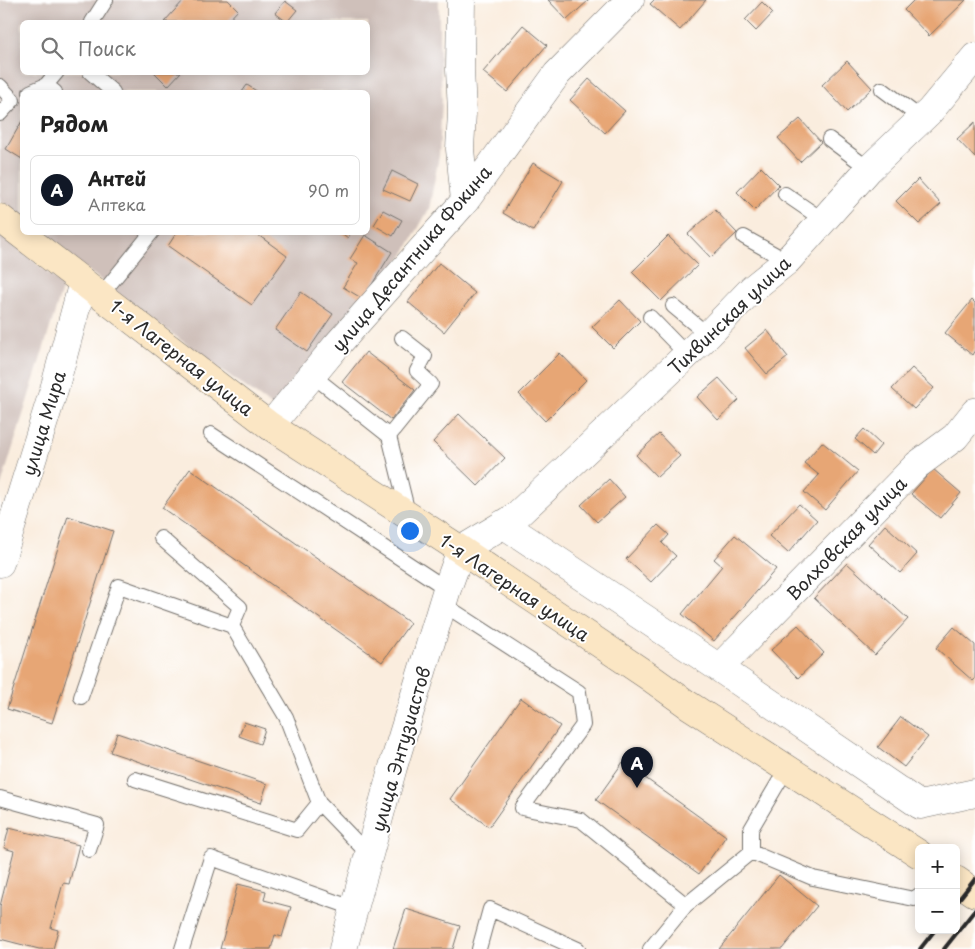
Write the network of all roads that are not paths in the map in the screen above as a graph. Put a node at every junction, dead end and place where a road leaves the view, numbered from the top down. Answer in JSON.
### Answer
{"nodes":[{"id":1,"x":106,"y":0,"type":"edge"},
{"id":2,"x":461,"y":0,"type":"edge"},
{"id":3,"x":630,"y":0,"type":"edge"},
{"id":4,"x":93,"y":20,"type":"edge"},
{"id":5,"x":975,"y":57,"type":"edge"},
{"id":6,"x":56,"y":75,"type":"edge"},
{"id":7,"x":93,"y":75,"type":"edge"},
{"id":8,"x":0,"y":86,"type":"edge"},
{"id":9,"x":51,"y":89,"type":"edge"},
{"id":10,"x":882,"y":89,"type":"dead end"},
{"id":11,"x":111,"y":90,"type":"edge"},
{"id":12,"x":19,"y":101,"type":"edge"},
{"id":13,"x":0,"y":114,"type":"edge"},
{"id":14,"x":922,"y":119,"type":"junction"},
{"id":15,"x":829,"y":139,"type":"dead end"},
{"id":16,"x":868,"y":169,"type":"junction"},
{"id":17,"x":784,"y":194,"type":"dead end"},
{"id":18,"x":465,"y":201,"type":"junction"},
{"id":19,"x":0,"y":218,"type":"edge"},
{"id":20,"x":823,"y":220,"type":"junction"},
{"id":21,"x":20,"y":233,"type":"edge"},
{"id":22,"x":22,"y":235,"type":"edge"},
{"id":23,"x":149,"y":235,"type":"edge"},
{"id":24,"x":744,"y":237,"type":"dead end"},
{"id":25,"x":787,"y":261,"type":"junction"},
{"id":26,"x":92,"y":288,"type":"junction"},
{"id":27,"x":673,"y":306,"type":"dead end"},
{"id":28,"x":650,"y":317,"type":"dead end"},
{"id":29,"x":708,"y":335,"type":"junction"},
{"id":30,"x":402,"y":338,"type":"dead end"},
{"id":31,"x":687,"y":355,"type":"junction"},
{"id":32,"x":312,"y":375,"type":"junction"},
{"id":33,"x":975,"y":412,"type":"edge"},
{"id":34,"x":270,"y":426,"type":"junction"},
{"id":35,"x":212,"y":434,"type":"dead end"},
{"id":36,"x":389,"y":436,"type":"junction"},
{"id":37,"x":409,"y":516,"type":"junction"},
{"id":38,"x":503,"y":524,"type":"junction"},
{"id":39,"x":161,"y":538,"type":"dead end"},
{"id":40,"x":461,"y":550,"type":"junction"},
{"id":41,"x":0,"y":563,"type":"edge"},
{"id":42,"x":445,"y":597,"type":"junction"},
{"id":43,"x":232,"y":626,"type":"junction"},
{"id":44,"x":719,"y":668,"type":"junction"},
{"id":45,"x":81,"y":697,"type":"dead end"},
{"id":46,"x":787,"y":768,"type":"junction"},
{"id":47,"x":135,"y":779,"type":"dead end"},
{"id":48,"x":975,"y":792,"type":"edge"},
{"id":49,"x":0,"y":798,"type":"edge"},
{"id":50,"x":319,"y":803,"type":"junction"},
{"id":51,"x":89,"y":850,"type":"dead end"},
{"id":52,"x":915,"y":851,"type":"edge"},
{"id":53,"x":751,"y":852,"type":"junction"},
{"id":54,"x":369,"y":855,"type":"junction"},
{"id":55,"x":960,"y":883,"type":"edge"},
{"id":56,"x":975,"y":893,"type":"edge"},
{"id":57,"x":915,"y":898,"type":"edge"},
{"id":58,"x":686,"y":905,"type":"junction"},
{"id":59,"x":353,"y":908,"type":"junction"},
{"id":60,"x":182,"y":949,"type":"edge"},
{"id":61,"x":343,"y":949,"type":"edge"},
{"id":62,"x":479,"y":949,"type":"edge"},
{"id":63,"x":578,"y":949,"type":"edge"},
{"id":64,"x":650,"y":949,"type":"edge"}],
"edges":[{"from":1,"to":4,"type":"lane"},
{"from":2,"to":18,"type":"street"},
{"from":3,"to":18,"type":"street","name":"улица Десантника Фокина"},
{"from":5,"to":14,"type":"street","name":"Тихвинская улица"},
{"from":6,"to":9,"type":"lane"},
{"from":7,"to":11,"type":"lane"},
{"from":8,"to":12,"type":"lane"},
{"from":10,"to":14,"type":"lane"},
{"from":12,"to":13,"type":"lane"},
{"from":14,"to":16,"type":"street","name":"Тихвинская улица"},
{"from":15,"to":16,"type":"lane"},
{"from":16,"to":20,"type":"street","name":"Тихвинская улица"},
{"from":17,"to":20,"type":"lane"},
{"from":18,"to":32,"type":"street","name":"улица Десантника Фокина"},
{"from":19,"to":21,"type":"main road","name":"1-я Лагерная улица"},
{"from":20,"to":25,"type":"street","name":"Тихвинская улица"},
{"from":22,"to":26,"type":"main road","name":"1-я Лагерная улица"},
{"from":23,"to":26,"type":"lane"},
{"from":24,"to":25,"type":"lane"},
{"from":25,"to":29,"type":"street","name":"Тихвинская улица"},
{"from":26,"to":34,"type":"main road","name":"1-я Лагерная улица"},
{"from":26,"to":41,"type":"street","name":"улица Мира"},
{"from":27,"to":29,"type":"lane"},
{"from":28,"to":31,"type":"lane"},
{"from":29,"to":31,"type":"street","name":"Тихвинская улица"},
{"from":30,"to":36,"type":"lane"},
{"from":31,"to":38,"type":"street","name":"Тихвинская улица"},
{"from":32,"to":34,"type":"street","name":"улица Десантника Фокина"},
{"from":32,"to":36,"type":"lane"},
{"from":33,"to":44,"type":"street","name":"Волховская улица"},
{"from":34,"to":37,"type":"main road","name":"1-я Лагерная улица"},
{"from":35,"to":42,"type":"lane"},
{"from":36,"to":37,"type":"lane"},
{"from":37,"to":40,"type":"main road","name":"1-я Лагерная улица"},
{"from":38,"to":40,"type":"street","name":"Тихвинская улица"},
{"from":38,"to":44,"type":"street"},
{"from":39,"to":43,"type":"lane"},
{"from":40,"to":42,"type":"street","name":"улица Энтузиастов"},
{"from":40,"to":46,"type":"main road","name":"1-я Лагерная улица"},
{"from":42,"to":54,"type":"street","name":"улица Энтузиастов"},
{"from":42,"to":58,"type":"lane"},
{"from":43,"to":45,"type":"lane"},
{"from":43,"to":50,"type":"lane"},
{"from":44,"to":48,"type":"street"},
{"from":46,"to":52,"type":"main road","name":"1-я Лагерная улица"},
{"from":46,"to":53,"type":"lane"},
{"from":47,"to":50,"type":"lane"},
{"from":49,"to":51,"type":"lane"},
{"from":50,"to":54,"type":"lane"},
{"from":53,"to":57,"type":"lane"},
{"from":53,"to":58,"type":"lane"},
{"from":54,"to":59,"type":"street","name":"улица Энтузиастов"},
{"from":55,"to":56,"type":"main road"},
{"from":58,"to":64,"type":"lane"},
{"from":59,"to":60,"type":"lane"},
{"from":59,"to":61,"type":"street","name":"улица Энтузиастов"},
{"from":62,"to":63,"type":"lane"}]}
